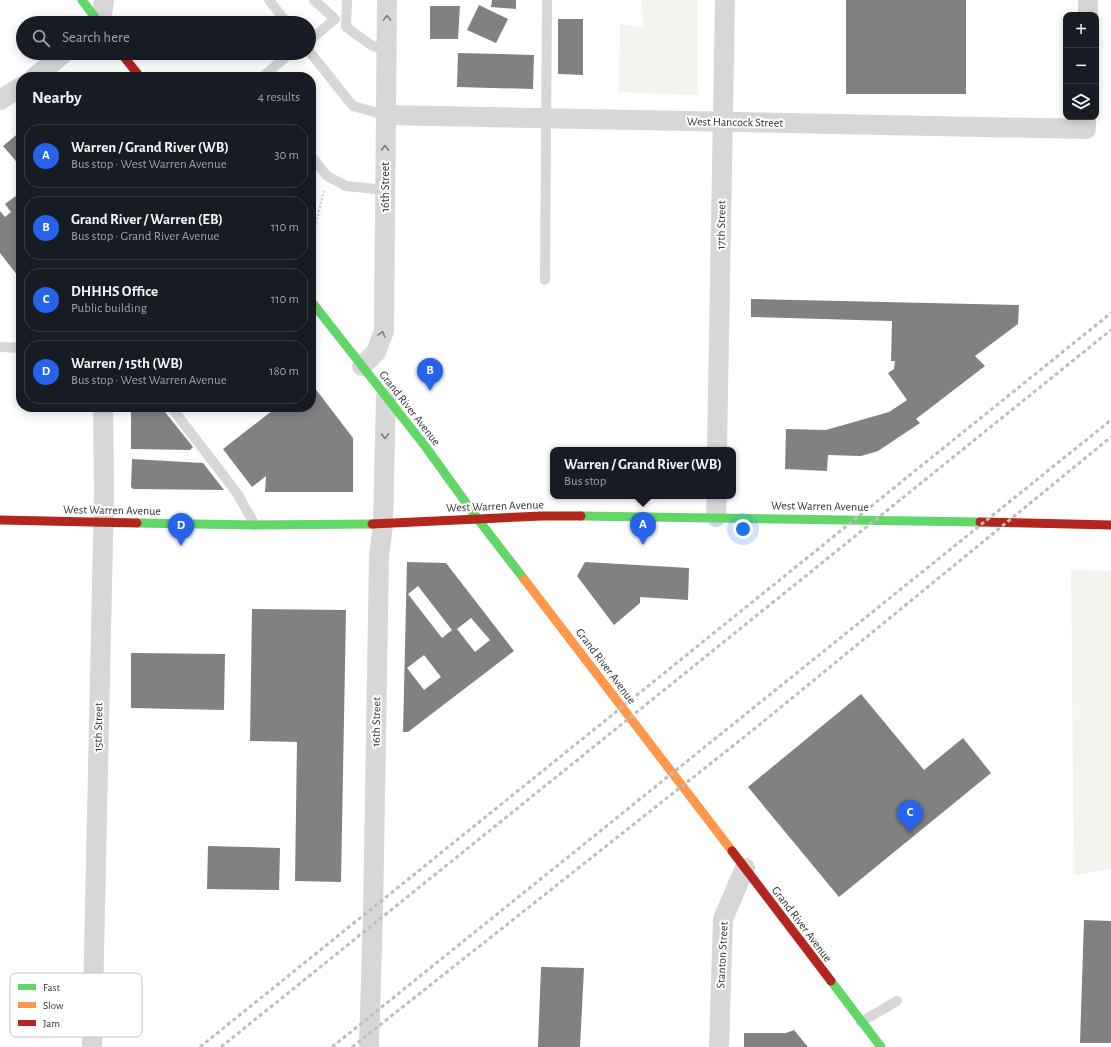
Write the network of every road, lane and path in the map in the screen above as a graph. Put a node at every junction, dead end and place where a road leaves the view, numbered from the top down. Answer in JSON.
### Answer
{"nodes":[{"id":1,"x":82,"y":0,"type":"edge"},
{"id":2,"x":104,"y":0,"type":"edge"},
{"id":3,"x":269,"y":0,"type":"edge"},
{"id":4,"x":314,"y":0,"type":"edge"},
{"id":5,"x":347,"y":0,"type":"edge"},
{"id":6,"x":387,"y":0,"type":"edge"},
{"id":7,"x":547,"y":0,"type":"edge"},
{"id":8,"x":725,"y":0,"type":"edge"},
{"id":9,"x":1088,"y":0,"type":"edge"},
{"id":10,"x":1088,"y":12,"type":"edge"},
{"id":11,"x":95,"y":16,"type":"edge"},
{"id":12,"x":101,"y":16,"type":"edge"},
{"id":13,"x":282,"y":16,"type":"edge"},
{"id":14,"x":335,"y":19,"type":"junction"},
{"id":15,"x":346,"y":27,"type":"junction"},
{"id":16,"x":316,"y":35,"type":"edge"},
{"id":17,"x":386,"y":51,"type":"junction"},
{"id":18,"x":56,"y":60,"type":"edge"},
{"id":19,"x":127,"y":60,"type":"edge"},
{"id":20,"x":283,"y":60,"type":"edge"},
{"id":21,"x":316,"y":60,"type":"edge"},
{"id":22,"x":41,"y":72,"type":"edge"},
{"id":23,"x":136,"y":72,"type":"edge"},
{"id":24,"x":268,"y":72,"type":"edge"},
{"id":25,"x":16,"y":90,"type":"edge"},
{"id":26,"x":0,"y":100,"type":"edge"},
{"id":27,"x":385,"y":115,"type":"junction"},
{"id":28,"x":546,"y":118,"type":"junction"},
{"id":29,"x":723,"y":122,"type":"junction"},
{"id":30,"x":1086,"y":123,"type":"edge"},
{"id":31,"x":316,"y":162,"type":"edge"},
{"id":32,"x":325,"y":189,"type":"dead end"},
{"id":33,"x":385,"y":190,"type":"junction"},
{"id":34,"x":316,"y":224,"type":"edge"},
{"id":35,"x":545,"y":280,"type":"dead end"},
{"id":36,"x":316,"y":307,"type":"edge"},
{"id":37,"x":0,"y":347,"type":"edge"},
{"id":38,"x":16,"y":348,"type":"edge"},
{"id":39,"x":362,"y":366,"type":"junction"},
{"id":40,"x":386,"y":397,"type":"junction"},
{"id":41,"x":103,"y":412,"type":"edge"},
{"id":42,"x":175,"y":412,"type":"edge"},
{"id":43,"x":717,"y":447,"type":"edge"},
{"id":44,"x":717,"y":499,"type":"edge"},
{"id":45,"x":716,"y":517,"type":"junction"},
{"id":46,"x":477,"y":518,"type":"junction"},
{"id":47,"x":0,"y":520,"type":"edge"},
{"id":48,"x":102,"y":522,"type":"junction"},
{"id":49,"x":1111,"y":524,"type":"edge"},
{"id":50,"x":255,"y":525,"type":"junction"},
{"id":51,"x":383,"y":525,"type":"junction"},
{"id":52,"x":746,"y":868,"type":"junction"},
{"id":53,"x":93,"y":973,"type":"edge"},
{"id":54,"x":897,"y":1001,"type":"dead end"},
{"id":55,"x":861,"y":1022,"type":"junction"},
{"id":56,"x":92,"y":1037,"type":"edge"},
{"id":57,"x":92,"y":1047,"type":"edge"},
{"id":58,"x":369,"y":1047,"type":"edge"},
{"id":59,"x":719,"y":1047,"type":"edge"},
{"id":60,"x":880,"y":1047,"type":"edge"}],
"edges":[{"from":1,"to":11,"type":"main road"},
{"from":2,"to":12,"type":"street"},
{"from":3,"to":13,"type":"lane"},
{"from":4,"to":14,"type":"lane"},
{"from":5,"to":15,"type":"lane"},
{"from":17,"to":6,"type":"street","name":"16th Street","one_way":true},
{"from":7,"to":28,"type":"lane"},
{"from":8,"to":29,"type":"street","name":"17th Street"},
{"from":9,"to":10,"type":"street"},
{"from":14,"to":15,"type":"lane"},
{"from":14,"to":16,"type":"lane"},
{"from":15,"to":17,"type":"lane"},
{"from":17,"to":27,"type":"street","name":"16th Street"},
{"from":18,"to":22,"type":"street"},
{"from":19,"to":23,"type":"main road"},
{"from":20,"to":24,"type":"lane"},
{"from":21,"to":27,"type":"lane"},
{"from":25,"to":26,"type":"street"},
{"from":27,"to":28,"type":"street","name":"West Hancock Street"},
{"from":33,"to":27,"type":"street","name":"16th Street","one_way":true},
{"from":28,"to":29,"type":"street","name":"West Hancock Street"},
{"from":28,"to":35,"type":"lane"},
{"from":29,"to":30,"type":"street","name":"West Hancock Street"},
{"from":29,"to":43,"type":"street","name":"17th Street"},
{"from":31,"to":33,"type":"lane"},
{"from":32,"to":34,"type":"path"},
{"from":39,"to":33,"type":"street","name":"16th Street","one_way":true},
{"from":36,"to":39,"type":"main road","name":"Grand River Avenue"},
{"from":37,"to":38,"type":"lane"},
{"from":39,"to":40,"type":"main road","name":"Grand River Avenue"},
{"from":40,"to":46,"type":"main road","name":"Grand River Avenue"},
{"from":40,"to":51,"type":"street","name":"16th Street","one_way":true},
{"from":41,"to":48,"type":"street","name":"15th Street"},
{"from":42,"to":50,"type":"lane"},
{"from":44,"to":45,"type":"street"},
{"from":45,"to":46,"type":"main road","name":"West Warren Avenue"},
{"from":45,"to":49,"type":"main road","name":"West Warren Avenue"},
{"from":46,"to":51,"type":"main road","name":"West Warren Avenue"},
{"from":46,"to":52,"type":"main road","name":"Grand River Avenue"},
{"from":47,"to":48,"type":"main road","name":"West Warren Avenue"},
{"from":48,"to":50,"type":"main road","name":"West Warren Avenue"},
{"from":48,"to":53,"type":"street","name":"15th Street"},
{"from":50,"to":51,"type":"main road","name":"West Warren Avenue"},
{"from":51,"to":58,"type":"street","name":"16th Street"},
{"from":52,"to":55,"type":"main road","name":"Grand River Avenue"},
{"from":52,"to":59,"type":"street","name":"Stanton Street"},
{"from":54,"to":55,"type":"lane"},
{"from":55,"to":60,"type":"main road","name":"Grand River Avenue"},
{"from":56,"to":57,"type":"street","name":"15th Street"}]}
